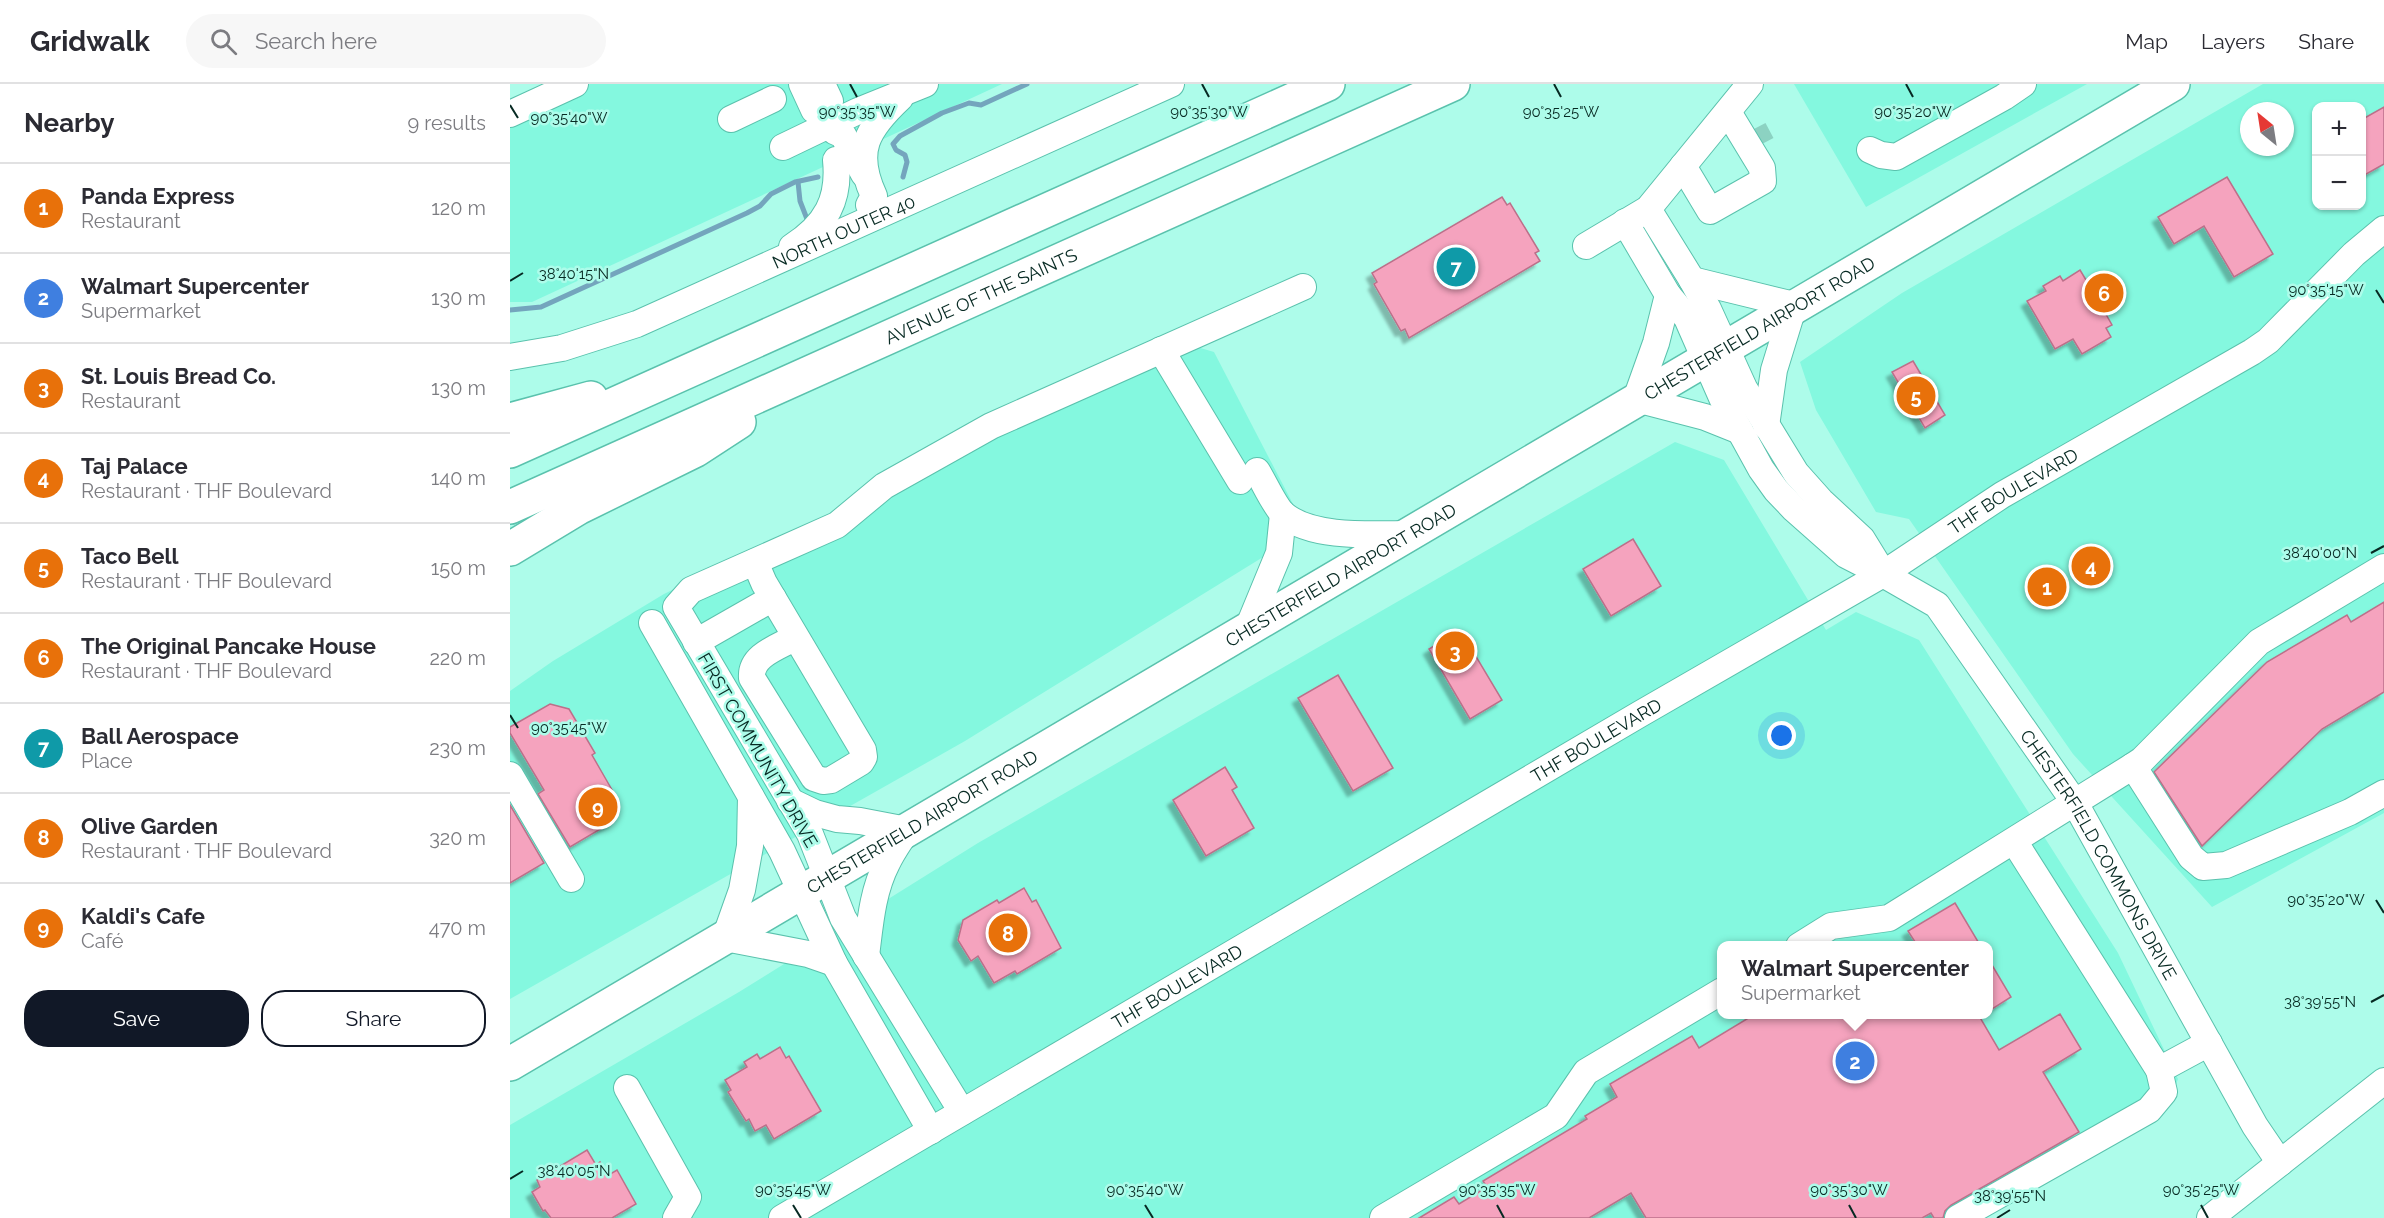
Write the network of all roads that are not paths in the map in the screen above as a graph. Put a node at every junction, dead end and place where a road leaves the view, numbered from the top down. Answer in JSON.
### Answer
{"nodes":[{"id":1,"x":575,"y":84,"type":"edge"},
{"id":2,"x":802,"y":84,"type":"edge"},
{"id":3,"x":822,"y":84,"type":"edge"},
{"id":4,"x":1171,"y":84,"type":"edge"},
{"id":5,"x":1328,"y":84,"type":"edge"},
{"id":6,"x":1452,"y":84,"type":"edge"},
{"id":7,"x":1750,"y":84,"type":"edge"},
{"id":8,"x":2023,"y":84,"type":"edge"},
{"id":9,"x":2173,"y":84,"type":"edge"},
{"id":10,"x":915,"y":88,"type":"edge"},
{"id":11,"x":773,"y":99,"type":"dead end"},
{"id":12,"x":510,"y":114,"type":"edge"},
{"id":13,"x":732,"y":118,"type":"dead end"},
{"id":14,"x":831,"y":123,"type":"junction"},
{"id":15,"x":1749,"y":136,"type":"junction"},
{"id":16,"x":783,"y":147,"type":"dead end"},
{"id":17,"x":1870,"y":150,"type":"dead end"},
{"id":18,"x":836,"y":160,"type":"junction"},
{"id":19,"x":1683,"y":166,"type":"junction"},
{"id":20,"x":865,"y":177,"type":"junction"},
{"id":21,"x":1648,"y":209,"type":"junction"},
{"id":22,"x":872,"y":211,"type":"junction"},
{"id":23,"x":1625,"y":222,"type":"junction"},
{"id":24,"x":2384,"y":229,"type":"edge"},
{"id":25,"x":1586,"y":246,"type":"dead end"},
{"id":26,"x":752,"y":273,"type":"junction"},
{"id":27,"x":1692,"y":280,"type":"junction"},
{"id":28,"x":1303,"y":287,"type":"dead end"},
{"id":29,"x":1668,"y":295,"type":"junction"},
{"id":30,"x":1794,"y":305,"type":"junction"},
{"id":31,"x":1161,"y":350,"type":"junction"},
{"id":32,"x":1715,"y":352,"type":"junction"},
{"id":33,"x":510,"y":357,"type":"edge"},
{"id":34,"x":832,"y":363,"type":"junction"},
{"id":35,"x":669,"y":380,"type":"junction"},
{"id":36,"x":1636,"y":399,"type":"junction"},
{"id":37,"x":510,"y":420,"type":"edge"},
{"id":38,"x":1766,"y":426,"type":"junction"},
{"id":39,"x":1740,"y":431,"type":"junction"},
{"id":40,"x":510,"y":451,"type":"edge"},
{"id":41,"x":510,"y":507,"type":"edge"},
{"id":42,"x":1283,"y":514,"type":"junction"},
{"id":43,"x":1410,"y":534,"type":"junction"},
{"id":44,"x":510,"y":549,"type":"edge"},
{"id":45,"x":755,"y":562,"type":"junction"},
{"id":46,"x":2384,"y":567,"type":"edge"},
{"id":47,"x":1883,"y":573,"type":"junction"},
{"id":48,"x":773,"y":598,"type":"junction"},
{"id":49,"x":652,"y":623,"type":"dead end"},
{"id":50,"x":1248,"y":628,"type":"junction"},
{"id":51,"x":796,"y":637,"type":"junction"},
{"id":52,"x":696,"y":642,"type":"junction"},
{"id":53,"x":754,"y":681,"type":"junction"},
{"id":54,"x":728,"y":695,"type":"junction"},
{"id":55,"x":2133,"y":766,"type":"junction"},
{"id":56,"x":510,"y":775,"type":"edge"},
{"id":57,"x":2384,"y":793,"type":"edge"},
{"id":58,"x":751,"y":797,"type":"junction"},
{"id":59,"x":790,"y":801,"type":"junction"},
{"id":60,"x":2075,"y":803,"type":"junction"},
{"id":61,"x":907,"y":830,"type":"junction"},
{"id":62,"x":2014,"y":841,"type":"junction"},
{"id":63,"x":571,"y":879,"type":"dead end"},
{"id":64,"x":809,"y":886,"type":"junction"},
{"id":65,"x":724,"y":938,"type":"junction"},
{"id":66,"x":1806,"y":941,"type":"edge"},
{"id":67,"x":866,"y":956,"type":"junction"},
{"id":68,"x":834,"y":963,"type":"junction"},
{"id":69,"x":1717,"y":994,"type":"edge"},
{"id":70,"x":2209,"y":1043,"type":"junction"},
{"id":71,"x":510,"y":1064,"type":"edge"},
{"id":72,"x":2159,"y":1070,"type":"junction"},
{"id":73,"x":2384,"y":1081,"type":"edge"},
{"id":74,"x":627,"y":1088,"type":"dead end"},
{"id":75,"x":962,"y":1112,"type":"junction"},
{"id":76,"x":931,"y":1131,"type":"junction"},
{"id":77,"x":2280,"y":1163,"type":"junction"},
{"id":78,"x":676,"y":1218,"type":"edge"},
{"id":79,"x":782,"y":1218,"type":"edge"},
{"id":80,"x":1383,"y":1218,"type":"edge"},
{"id":81,"x":1958,"y":1218,"type":"edge"},
{"id":82,"x":2210,"y":1218,"type":"edge"}],
"edges":[{"from":1,"to":12,"type":"street"},
{"from":2,"to":14,"type":"street"},
{"from":3,"to":14,"type":"street"},
{"from":4,"to":22,"type":"street","name":"NORTH OUTER 40"},
{"from":5,"to":35,"type":"main road"},
{"from":6,"to":34,"type":"main road","name":"AVENUE OF THE SAINTS"},
{"from":7,"to":15,"type":"street"},
{"from":8,"to":17,"type":"street"},
{"from":9,"to":30,"type":"main road","name":"CHESTERFIELD AIRPORT ROAD"},
{"from":10,"to":14,"type":"street"},
{"from":10,"to":20,"type":"street"},
{"from":11,"to":13,"type":"street"},
{"from":14,"to":16,"type":"street"},
{"from":14,"to":18,"type":"street"},
{"from":14,"to":20,"type":"street"},
{"from":15,"to":19,"type":"street"},
{"from":15,"to":19,"type":"street"},
{"from":18,"to":22,"type":"street"},
{"from":18,"to":26,"type":"street"},
{"from":19,"to":21,"type":"street"},
{"from":20,"to":22,"type":"street"},
{"from":21,"to":23,"type":"street"},
{"from":21,"to":27,"type":"street"},
{"from":22,"to":26,"type":"street","name":"NORTH OUTER 40"},
{"from":23,"to":25,"type":"street"},
{"from":23,"to":29,"type":"street"},
{"from":24,"to":47,"type":"street","name":"THF BOULEVARD"},
{"from":26,"to":33,"type":"street","name":"NORTH OUTER 40"},
{"from":27,"to":30,"type":"street"},
{"from":27,"to":32,"type":"street"},
{"from":28,"to":31,"type":"street"},
{"from":29,"to":32,"type":"street"},
{"from":29,"to":36,"type":"street"},
{"from":30,"to":32,"type":"main road","name":"CHESTERFIELD AIRPORT ROAD"},
{"from":30,"to":38,"type":"street"},
{"from":31,"to":42,"type":"street"},
{"from":31,"to":45,"type":"street"},
{"from":32,"to":36,"type":"main road","name":"CHESTERFIELD AIRPORT ROAD"},
{"from":32,"to":38,"type":"street","name":"CHESTERFIELD COMMONS DRIVE"},
{"from":32,"to":39,"type":"street","name":"CHESTERFIELD COMMONS DRIVE"},
{"from":34,"to":41,"type":"main road","name":"AVENUE OF THE SAINTS"},
{"from":34,"to":44,"type":"main road"},
{"from":35,"to":37,"type":"main road"},
{"from":35,"to":40,"type":"main road"},
{"from":36,"to":39,"type":"street"},
{"from":36,"to":43,"type":"main road","name":"CHESTERFIELD AIRPORT ROAD"},
{"from":38,"to":47,"type":"street","name":"CHESTERFIELD COMMONS DRIVE"},
{"from":39,"to":47,"type":"street","name":"CHESTERFIELD COMMONS DRIVE"},
{"from":42,"to":43,"type":"street"},
{"from":42,"to":50,"type":"street"},
{"from":43,"to":50,"type":"main road","name":"CHESTERFIELD AIRPORT ROAD"},
{"from":45,"to":48,"type":"street"},
{"from":45,"to":52,"type":"street","name":"FIRST COMMUNITY DRIVE"},
{"from":46,"to":55,"type":"street"},
{"from":47,"to":60,"type":"street","name":"CHESTERFIELD COMMONS DRIVE"},
{"from":47,"to":75,"type":"street","name":"THF BOULEVARD"},
{"from":48,"to":51,"type":"street"},
{"from":48,"to":52,"type":"street"},
{"from":49,"to":58,"type":"street","name":"FIRST COMMUNITY DRIVE"},
{"from":50,"to":61,"type":"main road","name":"CHESTERFIELD AIRPORT ROAD"},
{"from":51,"to":53,"type":"street"},
{"from":51,"to":53,"type":"street"},
{"from":52,"to":54,"type":"street","name":"FIRST COMMUNITY DRIVE"},
{"from":53,"to":54,"type":"street"},
{"from":54,"to":59,"type":"street","name":"FIRST COMMUNITY DRIVE"},
{"from":55,"to":57,"type":"street"},
{"from":55,"to":60,"type":"street"},
{"from":56,"to":63,"type":"street"},
{"from":58,"to":64,"type":"street","name":"FIRST COMMUNITY DRIVE"},
{"from":58,"to":65,"type":"street"},
{"from":59,"to":61,"type":"street"},
{"from":59,"to":64,"type":"street","name":"FIRST COMMUNITY DRIVE"},
{"from":60,"to":62,"type":"street"},
{"from":60,"to":70,"type":"street","name":"CHESTERFIELD COMMONS DRIVE"},
{"from":61,"to":64,"type":"main road","name":"CHESTERFIELD AIRPORT ROAD"},
{"from":61,"to":67,"type":"street"},
{"from":62,"to":66,"type":"street"},
{"from":62,"to":72,"type":"street"},
{"from":64,"to":65,"type":"main road","name":"CHESTERFIELD AIRPORT ROAD"},
{"from":64,"to":67,"type":"street","name":"FIRST COMMUNITY DRIVE"},
{"from":64,"to":68,"type":"street","name":"FIRST COMMUNITY DRIVE"},
{"from":65,"to":68,"type":"street"},
{"from":65,"to":71,"type":"main road","name":"CHESTERFIELD AIRPORT ROAD"},
{"from":67,"to":75,"type":"street","name":"FIRST COMMUNITY DRIVE"},
{"from":68,"to":76,"type":"street","name":"FIRST COMMUNITY DRIVE"},
{"from":69,"to":80,"type":"street"},
{"from":70,"to":72,"type":"street"},
{"from":70,"to":77,"type":"street","name":"CHESTERFIELD COMMONS DRIVE"},
{"from":72,"to":81,"type":"street"},
{"from":73,"to":77,"type":"street"},
{"from":74,"to":78,"type":"street"},
{"from":75,"to":76,"type":"street","name":"THF BOULEVARD"},
{"from":76,"to":79,"type":"street","name":"THF BOULEVARD"},
{"from":77,"to":82,"type":"street"}]}
